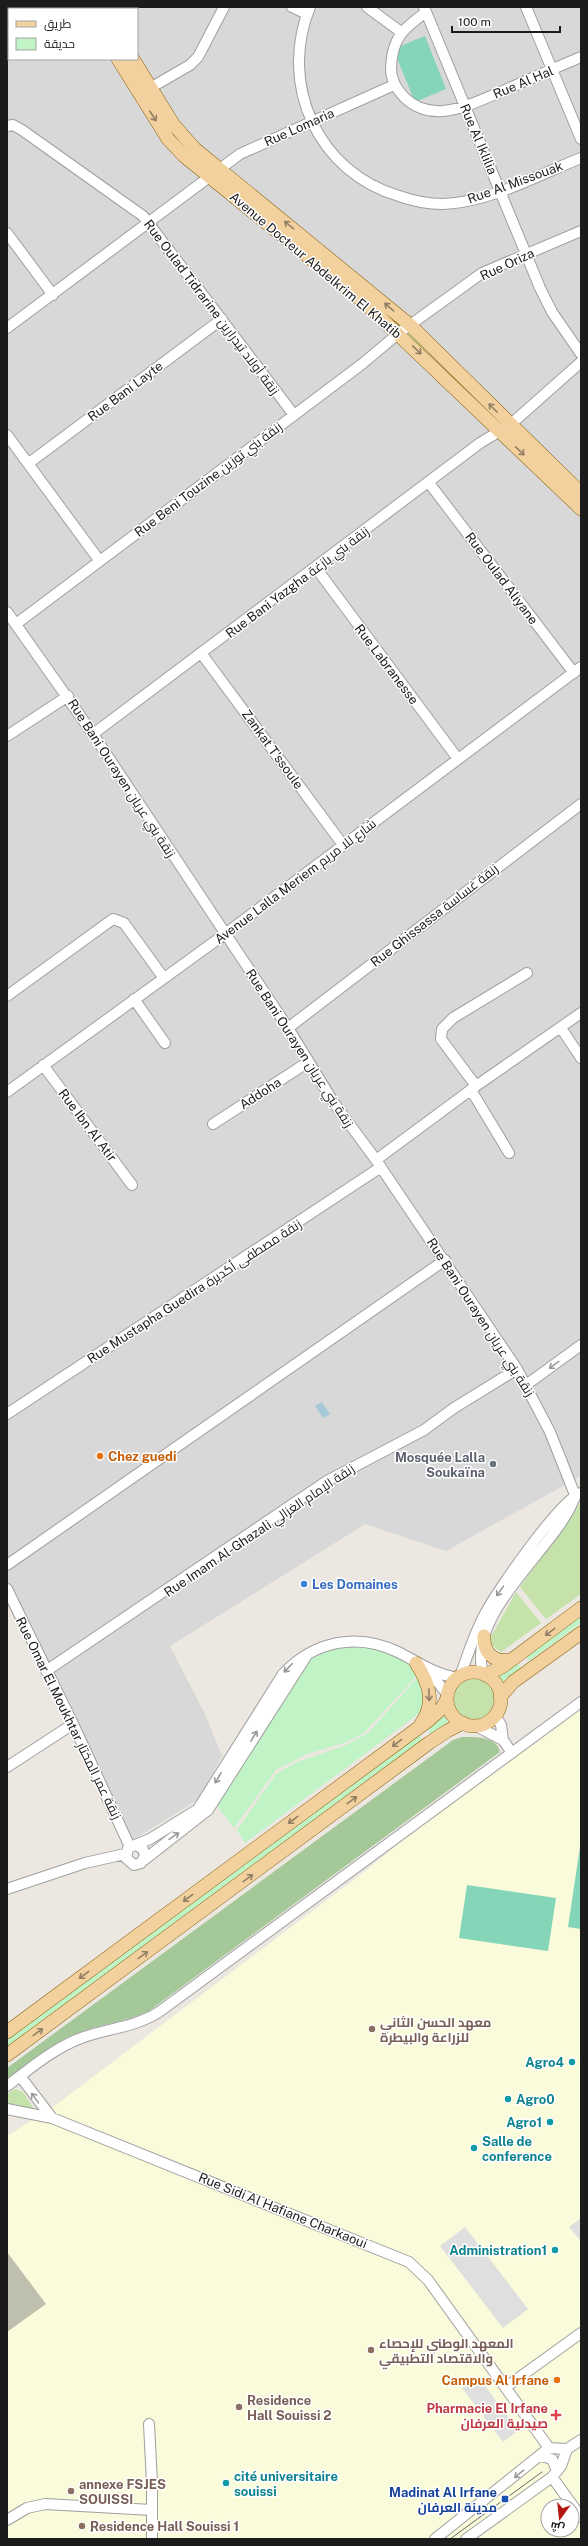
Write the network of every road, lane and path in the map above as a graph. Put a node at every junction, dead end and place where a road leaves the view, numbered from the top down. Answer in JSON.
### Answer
{"nodes":[{"id":1,"x":224,"y":7,"type":"edge"},
{"id":2,"x":292,"y":7,"type":"edge"},
{"id":3,"x":366,"y":7,"type":"edge"},
{"id":4,"x":526,"y":7,"type":"edge"},
{"id":5,"x":425,"y":9,"type":"edge"},
{"id":6,"x":309,"y":11,"type":"edge"},
{"id":7,"x":401,"y":32,"type":"junction"},
{"id":8,"x":581,"y":57,"type":"edge"},
{"id":9,"x":119,"y":60,"type":"edge"},
{"id":10,"x":134,"y":60,"type":"edge"},
{"id":11,"x":552,"y":70,"type":"junction"},
{"id":12,"x":394,"y":85,"type":"junction"},
{"id":13,"x":151,"y":87,"type":"junction"},
{"id":14,"x":140,"y":95,"type":"junction"},
{"id":15,"x":466,"y":107,"type":"junction"},
{"id":16,"x":311,"y":123,"type":"junction"},
{"id":17,"x":7,"y":126,"type":"edge"},
{"id":18,"x":581,"y":140,"type":"edge"},
{"id":19,"x":581,"y":158,"type":"edge"},
{"id":20,"x":219,"y":169,"type":"junction"},
{"id":21,"x":209,"y":177,"type":"junction"},
{"id":22,"x":501,"y":190,"type":"junction"},
{"id":23,"x":149,"y":223,"type":"junction"},
{"id":24,"x":581,"y":231,"type":"edge"},
{"id":25,"x":7,"y":233,"type":"edge"},
{"id":26,"x":526,"y":254,"type":"junction"},
{"id":27,"x":53,"y":295,"type":"junction"},
{"id":28,"x":222,"y":319,"type":"junction"},
{"id":29,"x":410,"y":325,"type":"junction"},
{"id":30,"x":7,"y":328,"type":"edge"},
{"id":31,"x":399,"y":333,"type":"junction"},
{"id":32,"x":581,"y":354,"type":"edge"},
{"id":33,"x":581,"y":362,"type":"edge"},
{"id":34,"x":294,"y":415,"type":"junction"},
{"id":35,"x":505,"y":428,"type":"junction"},
{"id":36,"x":7,"y":435,"type":"edge"},
{"id":37,"x":29,"y":463,"type":"junction"},
{"id":38,"x":430,"y":483,"type":"junction"},
{"id":39,"x":581,"y":493,"type":"edge"},
{"id":40,"x":581,"y":509,"type":"edge"},
{"id":41,"x":99,"y":560,"type":"junction"},
{"id":42,"x":316,"y":568,"type":"junction"},
{"id":43,"x":10,"y":617,"type":"edge"},
{"id":44,"x":201,"y":654,"type":"junction"},
{"id":45,"x":577,"y":670,"type":"edge"},
{"id":46,"x":68,"y":696,"type":"junction"},
{"id":47,"x":93,"y":734,"type":"junction"},
{"id":48,"x":7,"y":736,"type":"edge"},
{"id":49,"x":458,"y":759,"type":"junction"},
{"id":50,"x":581,"y":804,"type":"edge"},
{"id":51,"x":343,"y":845,"type":"junction"},
{"id":52,"x":225,"y":934,"type":"junction"},
{"id":53,"x":527,"y":973,"type":"dead end"},
{"id":54,"x":163,"y":977,"type":"junction"},
{"id":55,"x":7,"y":996,"type":"edge"},
{"id":56,"x":134,"y":999,"type":"junction"},
{"id":57,"x":581,"y":1013,"type":"edge"},
{"id":58,"x":288,"y":1028,"type":"junction"},
{"id":59,"x":561,"y":1028,"type":"junction"},
{"id":60,"x":165,"y":1043,"type":"dead end"},
{"id":61,"x":581,"y":1058,"type":"edge"},
{"id":62,"x":308,"y":1062,"type":"junction"},
{"id":63,"x":43,"y":1065,"type":"junction"},
{"id":64,"x":473,"y":1088,"type":"junction"},
{"id":65,"x":7,"y":1092,"type":"edge"},
{"id":66,"x":213,"y":1124,"type":"dead end"},
{"id":67,"x":509,"y":1153,"type":"dead end"},
{"id":68,"x":379,"y":1164,"type":"junction"},
{"id":69,"x":132,"y":1185,"type":"dead end"},
{"id":70,"x":445,"y":1260,"type":"junction"},
{"id":71,"x":581,"y":1345,"type":"edge"},
{"id":72,"x":517,"y":1369,"type":"junction"},
{"id":73,"x":526,"y":1385,"type":"junction"},
{"id":74,"x":7,"y":1414,"type":"edge"},
{"id":75,"x":578,"y":1494,"type":"edge"},
{"id":76,"x":7,"y":1565,"type":"edge"},
{"id":77,"x":7,"y":1589,"type":"edge"},
{"id":78,"x":581,"y":1608,"type":"edge"},
{"id":79,"x":581,"y":1633,"type":"edge"},
{"id":80,"x":484,"y":1636,"type":"junction"},
{"id":81,"x":307,"y":1655,"type":"junction"},
{"id":82,"x":511,"y":1660,"type":"junction"},
{"id":83,"x":416,"y":1663,"type":"junction"},
{"id":84,"x":428,"y":1670,"type":"junction"},
{"id":85,"x":46,"y":1671,"type":"junction"},
{"id":86,"x":484,"y":1675,"type":"junction"},
{"id":87,"x":458,"y":1677,"type":"junction"},
{"id":88,"x":447,"y":1697,"type":"junction"},
{"id":89,"x":500,"y":1697,"type":"junction"},
{"id":90,"x":581,"y":1702,"type":"edge"},
{"id":91,"x":495,"y":1715,"type":"junction"},
{"id":92,"x":73,"y":1724,"type":"junction"},
{"id":93,"x":469,"y":1725,"type":"junction"},
{"id":94,"x":418,"y":1728,"type":"junction"},
{"id":95,"x":503,"y":1740,"type":"junction"},
{"id":96,"x":512,"y":1753,"type":"junction"},
{"id":97,"x":7,"y":1767,"type":"edge"},
{"id":98,"x":130,"y":1849,"type":"junction"},
{"id":99,"x":144,"y":1860,"type":"junction"},
{"id":100,"x":7,"y":1889,"type":"edge"},
{"id":101,"x":7,"y":2032,"type":"edge"},
{"id":102,"x":7,"y":2055,"type":"edge"},
{"id":103,"x":20,"y":2076,"type":"junction"},
{"id":104,"x":7,"y":2086,"type":"edge"},
{"id":105,"x":7,"y":2109,"type":"edge"},
{"id":106,"x":52,"y":2118,"type":"junction"},
{"id":107,"x":579,"y":2336,"type":"edge"},
{"id":108,"x":506,"y":2387,"type":"junction"},
{"id":109,"x":149,"y":2424,"type":"dead end"},
{"id":110,"x":581,"y":2440,"type":"edge"},
{"id":111,"x":549,"y":2448,"type":"junction"},
{"id":112,"x":567,"y":2449,"type":"junction"},
{"id":113,"x":541,"y":2456,"type":"junction"},
{"id":114,"x":554,"y":2474,"type":"junction"},
{"id":115,"x":152,"y":2510,"type":"junction"},
{"id":116,"x":581,"y":2517,"type":"edge"},
{"id":117,"x":7,"y":2520,"type":"edge"},
{"id":118,"x":152,"y":2539,"type":"edge"},
{"id":119,"x":435,"y":2539,"type":"edge"},
{"id":120,"x":466,"y":2539,"type":"edge"}],
"edges":[{"from":1,"to":13,"type":"street"},
{"from":2,"to":6,"type":"street"},
{"from":3,"to":7,"type":"street"},
{"from":4,"to":11,"type":"street"},
{"from":5,"to":7,"type":"street"},
{"from":5,"to":15,"type":"street","name":"Rue Al Iklilia"},
{"from":6,"to":16,"type":"street","name":"Rue Al Missouak"},
{"from":7,"to":12,"type":"street"},
{"from":8,"to":11,"type":"street","name":"Rue Al Hal"},
{"from":9,"to":14,"type":"main road","name":"Avenue Docteur Abdelkrim El Khatib"},
{"from":10,"to":13,"type":"main road","name":"Avenue Docteur Abdelkrim El Khatib"},
{"from":11,"to":15,"type":"street","name":"Rue Al Hal"},
{"from":11,"to":18,"type":"street"},
{"from":12,"to":15,"type":"street"},
{"from":12,"to":16,"type":"street","name":"Rue Lomaria"},
{"from":13,"to":14,"type":"street"},
{"from":13,"to":20,"type":"main road","name":"Avenue Docteur Abdelkrim El Khatib"},
{"from":14,"to":21,"type":"main road","name":"Avenue Docteur Abdelkrim El Khatib","one_way":true},
{"from":15,"to":22,"type":"street","name":"Rue Al Iklilia"},
{"from":16,"to":20,"type":"street","name":"Rue Lomaria"},
{"from":16,"to":22,"type":"street","name":"Rue Al Missouak"},
{"from":17,"to":23,"type":"street","name":"Rue Oulad Tidrarine زنقة أولاد تيدرارين"},
{"from":19,"to":22,"type":"street","name":"Rue Al Missouak"},
{"from":20,"to":21,"type":"street","name":"Rue Lomaria"},
{"from":29,"to":20,"type":"main road","name":"Avenue Docteur Abdelkrim El Khatib","one_way":true},
{"from":21,"to":23,"type":"street","name":"Rue Lomaria"},
{"from":21,"to":31,"type":"main road","name":"Avenue Docteur Abdelkrim El Khatib"},
{"from":22,"to":26,"type":"street","name":"Rue Al Iklilia"},
{"from":23,"to":27,"type":"street","name":"Rue Lomaria"},
{"from":23,"to":28,"type":"street","name":"Rue Oulad Tidrarine زنقة أولاد تيدرارين"},
{"from":24,"to":26,"type":"street","name":"Rue Oriza"},
{"from":25,"to":27,"type":"street"},
{"from":26,"to":29,"type":"street","name":"Rue Oriza"},
{"from":26,"to":32,"type":"street","name":"Rue Al Iklilia"},
{"from":27,"to":30,"type":"street","name":"Rue Lomaria"},
{"from":28,"to":34,"type":"street","name":"Rue Oulad Tidrarine زنقة أولاد تيدرارين"},
{"from":28,"to":37,"type":"street","name":"Rue Bani Layte"},
{"from":29,"to":31,"type":"street","name":"Rue Oriza"},
{"from":35,"to":29,"type":"main road","name":"Avenue Docteur Abdelkrim El Khatib","one_way":true},
{"from":31,"to":34,"type":"street","name":"Rue Beni Touzine زنقة بني توزين"},
{"from":31,"to":35,"type":"main road","name":"Avenue Docteur Abdelkrim El Khatib","one_way":true},
{"from":33,"to":35,"type":"street","name":"Rue Bani Yazgha زنقة بني يازغة"},
{"from":34,"to":41,"type":"street","name":"Rue Beni Touzine زنقة بني توزين"},
{"from":35,"to":38,"type":"street","name":"Rue Bani Yazgha زنقة بني يازغة"},
{"from":35,"to":39,"type":"main road","name":"Avenue Docteur Abdelkrim El Khatib"},
{"from":35,"to":40,"type":"main road","name":"Avenue Docteur Abdelkrim El Khatib","one_way":true},
{"from":36,"to":37,"type":"street"},
{"from":37,"to":41,"type":"street"},
{"from":38,"to":42,"type":"street","name":"Rue Bani Yazgha زنقة بني يازغة"},
{"from":38,"to":45,"type":"street","name":"Rue Oulad Aliyane"},
{"from":41,"to":43,"type":"street","name":"Rue Beni Touzine زنقة بني توزين"},
{"from":42,"to":44,"type":"street","name":"Rue Bani Yazgha زنقة بني يازغة"},
{"from":42,"to":49,"type":"street","name":"Rue Labranesse"},
{"from":43,"to":46,"type":"street","name":"Rue Bani Ourayen زنقة بني عريان"},
{"from":44,"to":47,"type":"street","name":"Rue Bani Yazgha زنقة بني يازغة"},
{"from":44,"to":51,"type":"street","name":"Zankat T'ssoule"},
{"from":45,"to":49,"type":"street","name":"Avenue Lalla Meriem شارع للا مريم"},
{"from":46,"to":47,"type":"street","name":"Rue Bani Ourayen زنقة بني عريان"},
{"from":46,"to":48,"type":"street"},
{"from":47,"to":52,"type":"street","name":"Rue Bani Ourayen زنقة بني عريان"},
{"from":49,"to":51,"type":"street","name":"Avenue Lalla Meriem شارع للا مريم"},
{"from":50,"to":58,"type":"street","name":"Rue Ghissassa زنقة غساسة"},
{"from":51,"to":52,"type":"street","name":"Avenue Lalla Meriem شارع للا مريم"},
{"from":52,"to":54,"type":"street","name":"Avenue Lalla Meriem شارع للا مريم"},
{"from":52,"to":58,"type":"street","name":"Rue Bani Ourayen زنقة بني عريان"},
{"from":53,"to":64,"type":"street"},
{"from":54,"to":55,"type":"street"},
{"from":54,"to":56,"type":"street","name":"Avenue Lalla Meriem شارع للا مريم"},
{"from":56,"to":60,"type":"street"},
{"from":56,"to":63,"type":"street","name":"Avenue Lalla Meriem شارع للا مريم"},
{"from":57,"to":59,"type":"street","name":"Rue Mustapha Guedira زنقة مصطفى أكديرة"},
{"from":58,"to":62,"type":"street","name":"Rue Bani Ourayen زنقة بني عريان"},
{"from":59,"to":61,"type":"street"},
{"from":59,"to":64,"type":"street","name":"Rue Mustapha Guedira زنقة مصطفى أكديرة"},
{"from":62,"to":66,"type":"street","name":"Addoha"},
{"from":62,"to":68,"type":"street","name":"Rue Bani Ourayen زنقة بني عريان"},
{"from":63,"to":65,"type":"street","name":"Avenue Lalla Meriem شارع للا مريم"},
{"from":63,"to":69,"type":"street","name":"Rue Ibn Al Atir"},
{"from":64,"to":67,"type":"street"},
{"from":64,"to":68,"type":"street","name":"Rue Mustapha Guedira زنقة مصطفى أكديرة"},
{"from":68,"to":70,"type":"street","name":"Rue Bani Ourayen زنقة بني عريان"},
{"from":68,"to":74,"type":"street","name":"Rue Mustapha Guedira زنقة مصطفى أكديرة"},
{"from":70,"to":72,"type":"street","name":"Rue Bani Ourayen زنقة بني عريان"},
{"from":70,"to":76,"type":"street"},
{"from":71,"to":73,"type":"street","one_way":true},
{"from":72,"to":73,"type":"street","name":"Rue Bani Ourayen زنقة بني عريان"},
{"from":72,"to":85,"type":"street","name":"Rue Imam Al-Ghazali زنقة الإمام الغزالي"},
{"from":73,"to":75,"type":"street","name":"Rue Bani Ourayen زنقة بني عريان"},
{"from":75,"to":80,"type":"street"},
{"from":75,"to":87,"type":"street","one_way":true},
{"from":77,"to":85,"type":"street","name":"Rue Omar El Moukhtar زنقة عمر المختار"},
{"from":78,"to":82,"type":"main road","one_way":true},
{"from":79,"to":89,"type":"main road"},
{"from":80,"to":82,"type":"main road"},
{"from":80,"to":86,"type":"street"},
{"from":81,"to":83,"type":"street"},
{"from":81,"to":98,"type":"street","one_way":true},
{"from":99,"to":81,"type":"street","one_way":true},
{"from":82,"to":86,"type":"main road"},
{"from":83,"to":84,"type":"street"},
{"from":83,"to":94,"type":"main road","one_way":true},
{"from":84,"to":87,"type":"street"},
{"from":84,"to":88,"type":"street"},
{"from":85,"to":92,"type":"street","name":"Rue Omar El Moukhtar زنقة عمر المختار"},
{"from":86,"to":87,"type":"main road"},
{"from":86,"to":89,"type":"main road"},
{"from":87,"to":88,"type":"main road"},
{"from":88,"to":93,"type":"main road"},
{"from":88,"to":94,"type":"main road"},
{"from":89,"to":91,"type":"main road"},
{"from":90,"to":96,"type":"street"},
{"from":91,"to":93,"type":"main road"},
{"from":91,"to":95,"type":"street"},
{"from":92,"to":97,"type":"street"},
{"from":92,"to":98,"type":"street","name":"Rue Omar El Moukhtar زنقة عمر المختار"},
{"from":93,"to":95,"type":"street"},
{"from":102,"to":93,"type":"main road","one_way":true},
{"from":94,"to":101,"type":"main road","one_way":true},
{"from":95,"to":96,"type":"street"},
{"from":96,"to":103,"type":"street"},
{"from":98,"to":99,"type":"street"},
{"from":98,"to":99,"type":"street"},
{"from":98,"to":100,"type":"street"},
{"from":103,"to":104,"type":"street"},
{"from":106,"to":103,"type":"street","one_way":true},
{"from":105,"to":106,"type":"street","name":"Rue Sidi Al Hafiane Charkaoui"},
{"from":106,"to":108,"type":"street","name":"Rue Sidi Al Hafiane Charkaoui"},
{"from":107,"to":108,"type":"street"},
{"from":108,"to":111,"type":"street","name":"Rue Sidi Al Hafiane Charkaoui"},
{"from":109,"to":115,"type":"street"},
{"from":110,"to":112,"type":"street"},
{"from":111,"to":112,"type":"street"},
{"from":111,"to":113,"type":"street"},
{"from":112,"to":114,"type":"street"},
{"from":113,"to":114,"type":"street"},
{"from":113,"to":119,"type":"street","one_way":true},
{"from":114,"to":116,"type":"street"},
{"from":114,"to":120,"type":"street"},
{"from":115,"to":117,"type":"street"},
{"from":115,"to":118,"type":"street"}]}
